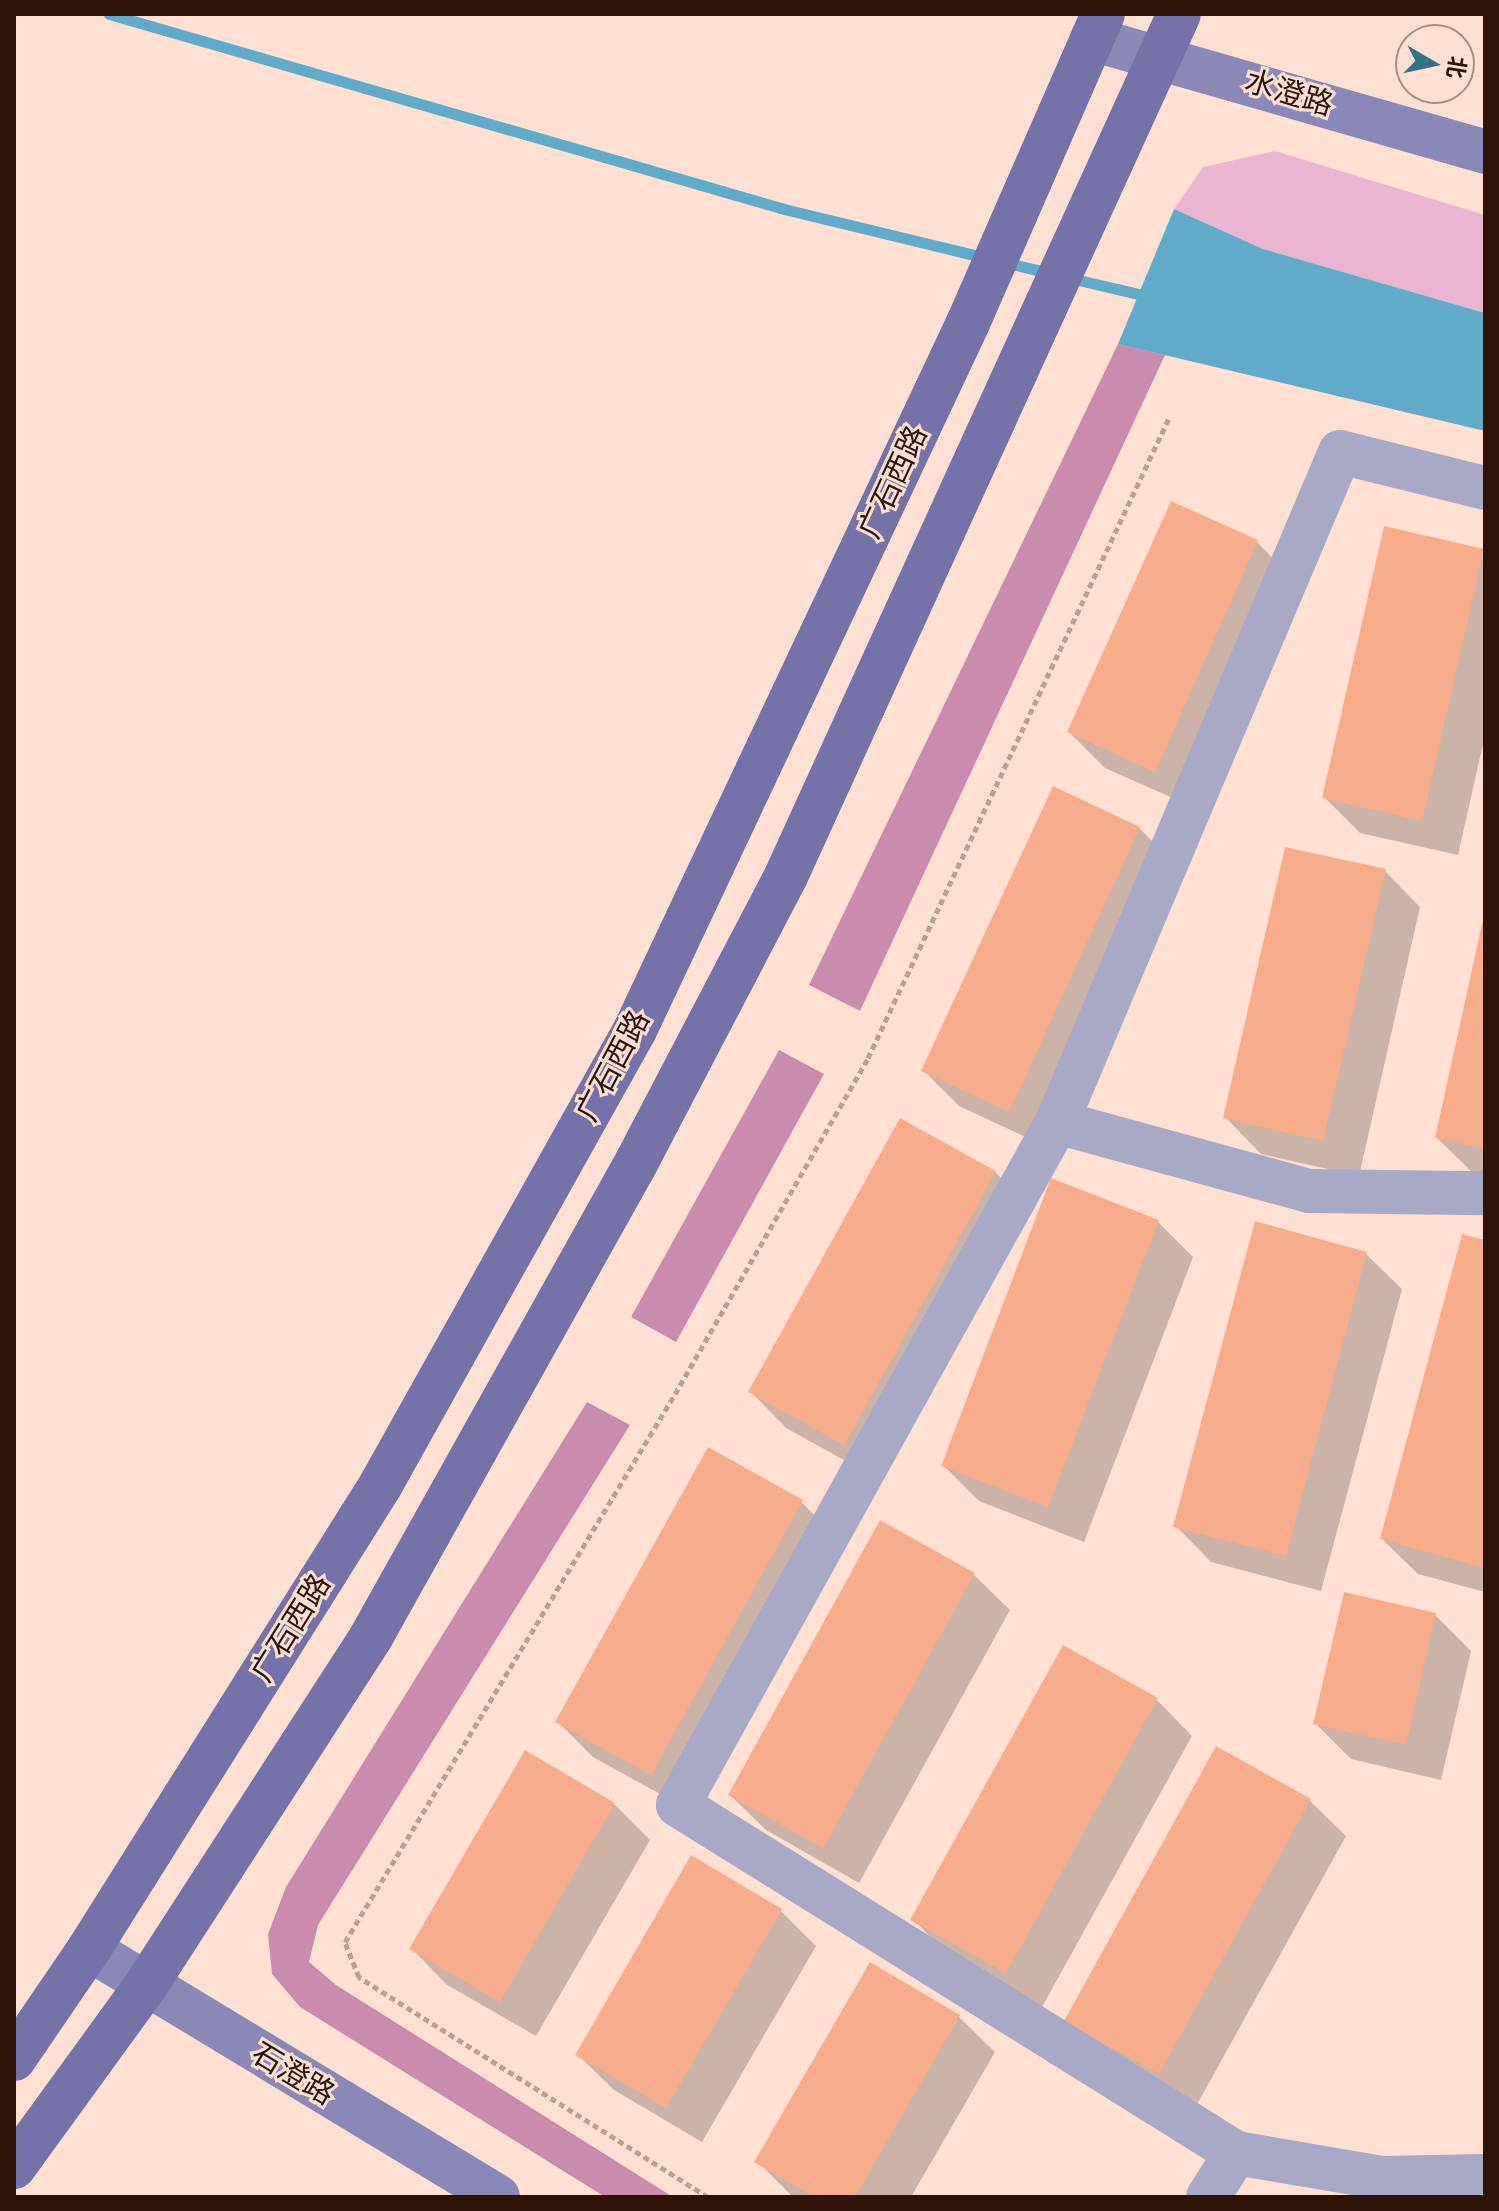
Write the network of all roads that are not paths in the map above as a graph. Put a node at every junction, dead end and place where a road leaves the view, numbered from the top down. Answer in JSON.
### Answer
{"nodes":[{"id":1,"x":1179,"y":14,"type":"edge"},
{"id":2,"x":1097,"y":27,"type":"edge"},
{"id":3,"x":1161,"y":57,"type":"junction"},
{"id":4,"x":1485,"y":152,"type":"edge"},
{"id":5,"x":1485,"y":488,"type":"edge"},
{"id":6,"x":1057,"y":1122,"type":"junction"},
{"id":7,"x":1485,"y":1193,"type":"edge"},
{"id":8,"x":89,"y":1949,"type":"junction"},
{"id":9,"x":146,"y":1985,"type":"junction"},
{"id":10,"x":14,"y":2059,"type":"edge"},
{"id":11,"x":1236,"y":2153,"type":"junction"},
{"id":12,"x":14,"y":2167,"type":"edge"},
{"id":13,"x":1485,"y":2176,"type":"edge"},
{"id":14,"x":498,"y":2197,"type":"edge"},
{"id":15,"x":1208,"y":2197,"type":"edge"}],
"edges":[{"from":1,"to":3,"type":"main road"},
{"from":2,"to":3,"type":"street","name":"水澄路"},
{"from":2,"to":8,"type":"main road","name":"广石西路"},
{"from":3,"to":4,"type":"street","name":"水澄路"},
{"from":3,"to":9,"type":"main road"},
{"from":5,"to":6,"type":"street"},
{"from":6,"to":7,"type":"street"},
{"from":6,"to":11,"type":"street"},
{"from":8,"to":9,"type":"street","name":"石澄路"},
{"from":8,"to":10,"type":"main road","name":"广石西路"},
{"from":9,"to":12,"type":"main road"},
{"from":9,"to":14,"type":"street","name":"石澄路"},
{"from":11,"to":13,"type":"street"},
{"from":11,"to":15,"type":"street"}]}
